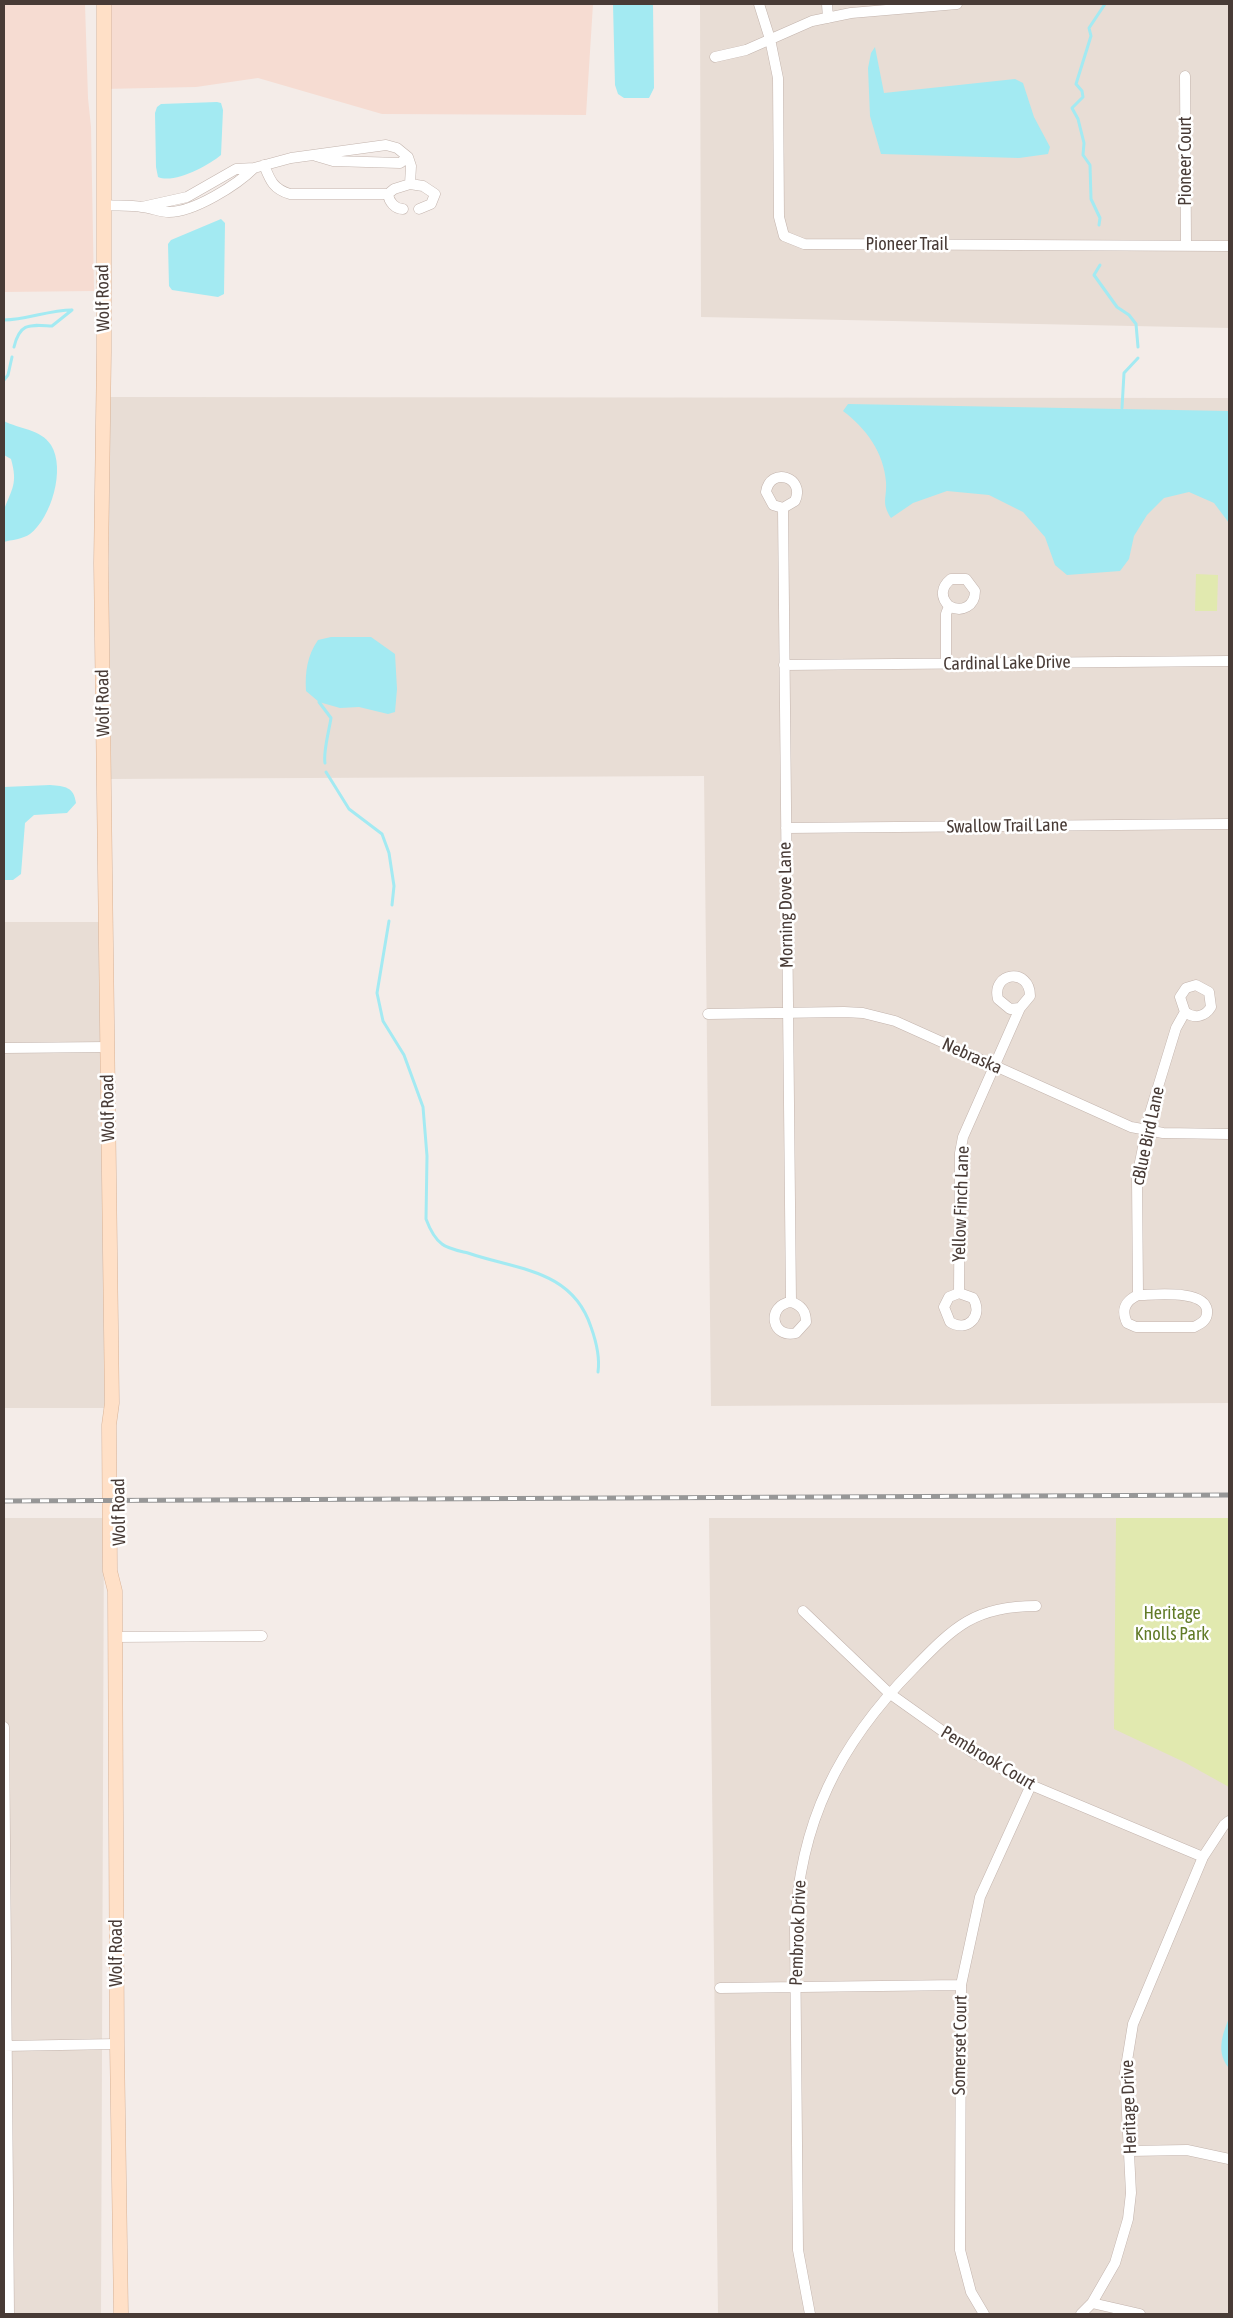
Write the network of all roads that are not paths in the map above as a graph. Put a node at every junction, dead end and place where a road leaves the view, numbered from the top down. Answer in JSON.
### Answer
{"nodes":[{"id":1,"x":104,"y":4,"type":"edge"},
{"id":2,"x":759,"y":4,"type":"edge"},
{"id":3,"x":827,"y":4,"type":"edge"},
{"id":4,"x":957,"y":4,"type":"edge"},
{"id":5,"x":828,"y":18,"type":"junction"},
{"id":6,"x":770,"y":39,"type":"junction"},
{"id":7,"x":715,"y":57,"type":"dead end"},
{"id":8,"x":1185,"y":76,"type":"dead end"},
{"id":9,"x":316,"y":156,"type":"junction"},
{"id":10,"x":408,"y":157,"type":"junction"},
{"id":11,"x":259,"y":166,"type":"junction"},
{"id":12,"x":410,"y":184,"type":"junction"},
{"id":13,"x":388,"y":194,"type":"junction"},
{"id":14,"x":104,"y":205,"type":"junction"},
{"id":15,"x":403,"y":209,"type":"dead end"},
{"id":16,"x":418,"y":209,"type":"dead end"},
{"id":17,"x":1186,"y":246,"type":"junction"},
{"id":18,"x":1229,"y":246,"type":"edge"},
{"id":19,"x":783,"y":508,"type":"dead end"},
{"id":20,"x":949,"y":606,"type":"dead end"},
{"id":21,"x":1229,"y":661,"type":"edge"},
{"id":22,"x":946,"y":664,"type":"junction"},
{"id":23,"x":784,"y":665,"type":"junction"},
{"id":24,"x":1229,"y":824,"type":"edge"},
{"id":25,"x":786,"y":828,"type":"junction"},
{"id":26,"x":1020,"y":1008,"type":"dead end"},
{"id":27,"x":1184,"y":1012,"type":"dead end"},
{"id":28,"x":787,"y":1013,"type":"junction"},
{"id":29,"x":708,"y":1014,"type":"dead end"},
{"id":30,"x":108,"y":1047,"type":"junction"},
{"id":31,"x":4,"y":1048,"type":"edge"},
{"id":32,"x":995,"y":1067,"type":"junction"},
{"id":33,"x":1147,"y":1131,"type":"junction"},
{"id":34,"x":1229,"y":1134,"type":"edge"},
{"id":35,"x":959,"y":1293,"type":"dead end"},
{"id":36,"x":1138,"y":1295,"type":"junction"},
{"id":37,"x":791,"y":1302,"type":"dead end"},
{"id":38,"x":1036,"y":1606,"type":"dead end"},
{"id":39,"x":803,"y":1611,"type":"dead end"},
{"id":40,"x":262,"y":1636,"type":"dead end"},
{"id":41,"x":115,"y":1637,"type":"junction"},
{"id":42,"x":889,"y":1693,"type":"junction"},
{"id":43,"x":4,"y":1727,"type":"edge"},
{"id":44,"x":1031,"y":1785,"type":"junction"},
{"id":45,"x":1229,"y":1821,"type":"edge"},
{"id":46,"x":1203,"y":1857,"type":"junction"},
{"id":47,"x":961,"y":1985,"type":"junction"},
{"id":48,"x":796,"y":1987,"type":"junction"},
{"id":49,"x":720,"y":1988,"type":"dead end"},
{"id":50,"x":117,"y":2044,"type":"junction"},
{"id":51,"x":5,"y":2046,"type":"edge"},
{"id":52,"x":1129,"y":2151,"type":"junction"},
{"id":53,"x":1229,"y":2159,"type":"edge"},
{"id":54,"x":6,"y":2212,"type":"edge"},
{"id":55,"x":1092,"y":2303,"type":"junction"},
{"id":56,"x":9,"y":2314,"type":"edge"},
{"id":57,"x":121,"y":2314,"type":"edge"},
{"id":58,"x":810,"y":2314,"type":"edge"},
{"id":59,"x":984,"y":2314,"type":"edge"},
{"id":60,"x":1081,"y":2314,"type":"edge"},
{"id":61,"x":1140,"y":2314,"type":"edge"}],
"edges":[{"from":1,"to":14,"type":"main road","name":"Wolf Road"},
{"from":2,"to":6,"type":"street"},
{"from":3,"to":5,"type":"street"},
{"from":4,"to":5,"type":"street"},
{"from":5,"to":6,"type":"street"},
{"from":6,"to":7,"type":"street"},
{"from":6,"to":17,"type":"street","name":"Pioneer Trail"},
{"from":8,"to":17,"type":"street","name":"Pioneer Court"},
{"from":9,"to":10,"type":"street"},
{"from":9,"to":10,"type":"street"},
{"from":9,"to":11,"type":"street"},
{"from":10,"to":12,"type":"street"},
{"from":11,"to":13,"type":"street"},
{"from":11,"to":14,"type":"street"},
{"from":12,"to":13,"type":"street"},
{"from":12,"to":16,"type":"street"},
{"from":13,"to":15,"type":"street"},
{"from":14,"to":30,"type":"main road","name":"Wolf Road"},
{"from":17,"to":18,"type":"street","name":"Pioneer Trail"},
{"from":19,"to":23,"type":"street","name":"Morning Dove Lane"},
{"from":20,"to":22,"type":"street"},
{"from":21,"to":22,"type":"street","name":"Cardinal Lake Drive"},
{"from":22,"to":23,"type":"street","name":"Cardinal Lake Drive"},
{"from":23,"to":25,"type":"street","name":"Morning Dove Lane"},
{"from":24,"to":25,"type":"street","name":"Swallow Trail Lane"},
{"from":25,"to":28,"type":"street","name":"Morning Dove Lane"},
{"from":26,"to":32,"type":"street","name":"Yellow Finch Lane"},
{"from":27,"to":33,"type":"street","name":"cBlue Bird Lane"},
{"from":28,"to":29,"type":"street","name":"Nebraska"},
{"from":28,"to":32,"type":"street","name":"Nebraska"},
{"from":28,"to":37,"type":"street","name":"Morning Dove Lane"},
{"from":30,"to":31,"type":"street"},
{"from":30,"to":41,"type":"main road","name":"Wolf Road"},
{"from":32,"to":33,"type":"street","name":"Nebraska"},
{"from":32,"to":35,"type":"street","name":"Yellow Finch Lane"},
{"from":33,"to":34,"type":"street","name":"Nebraska"},
{"from":33,"to":36,"type":"street","name":"cBlue Bird Lane"},
{"from":36,"to":36,"type":"street"},
{"from":38,"to":42,"type":"street","name":"Pembrook Drive"},
{"from":39,"to":42,"type":"street","name":"Pembrook Court"},
{"from":40,"to":41,"type":"street"},
{"from":41,"to":50,"type":"main road","name":"Wolf Road"},
{"from":42,"to":44,"type":"street","name":"Pembrook Court"},
{"from":42,"to":48,"type":"street","name":"Pembrook Drive"},
{"from":43,"to":51,"type":"street"},
{"from":44,"to":46,"type":"street","name":"Pembrook Court"},
{"from":44,"to":47,"type":"street","name":"Somerset Court"},
{"from":45,"to":46,"type":"street","name":"Heritage Drive"},
{"from":46,"to":52,"type":"street","name":"Heritage Drive"},
{"from":47,"to":48,"type":"street"},
{"from":47,"to":59,"type":"street","name":"Somerset Court"},
{"from":48,"to":49,"type":"street"},
{"from":48,"to":58,"type":"street","name":"Pembrook Drive"},
{"from":50,"to":51,"type":"street"},
{"from":50,"to":57,"type":"main road","name":"Wolf Road"},
{"from":51,"to":54,"type":"street"},
{"from":52,"to":53,"type":"street"},
{"from":52,"to":55,"type":"street","name":"Heritage Drive"},
{"from":54,"to":56,"type":"street"},
{"from":55,"to":60,"type":"street","name":"Heritage Drive"},
{"from":55,"to":61,"type":"street"}]}
